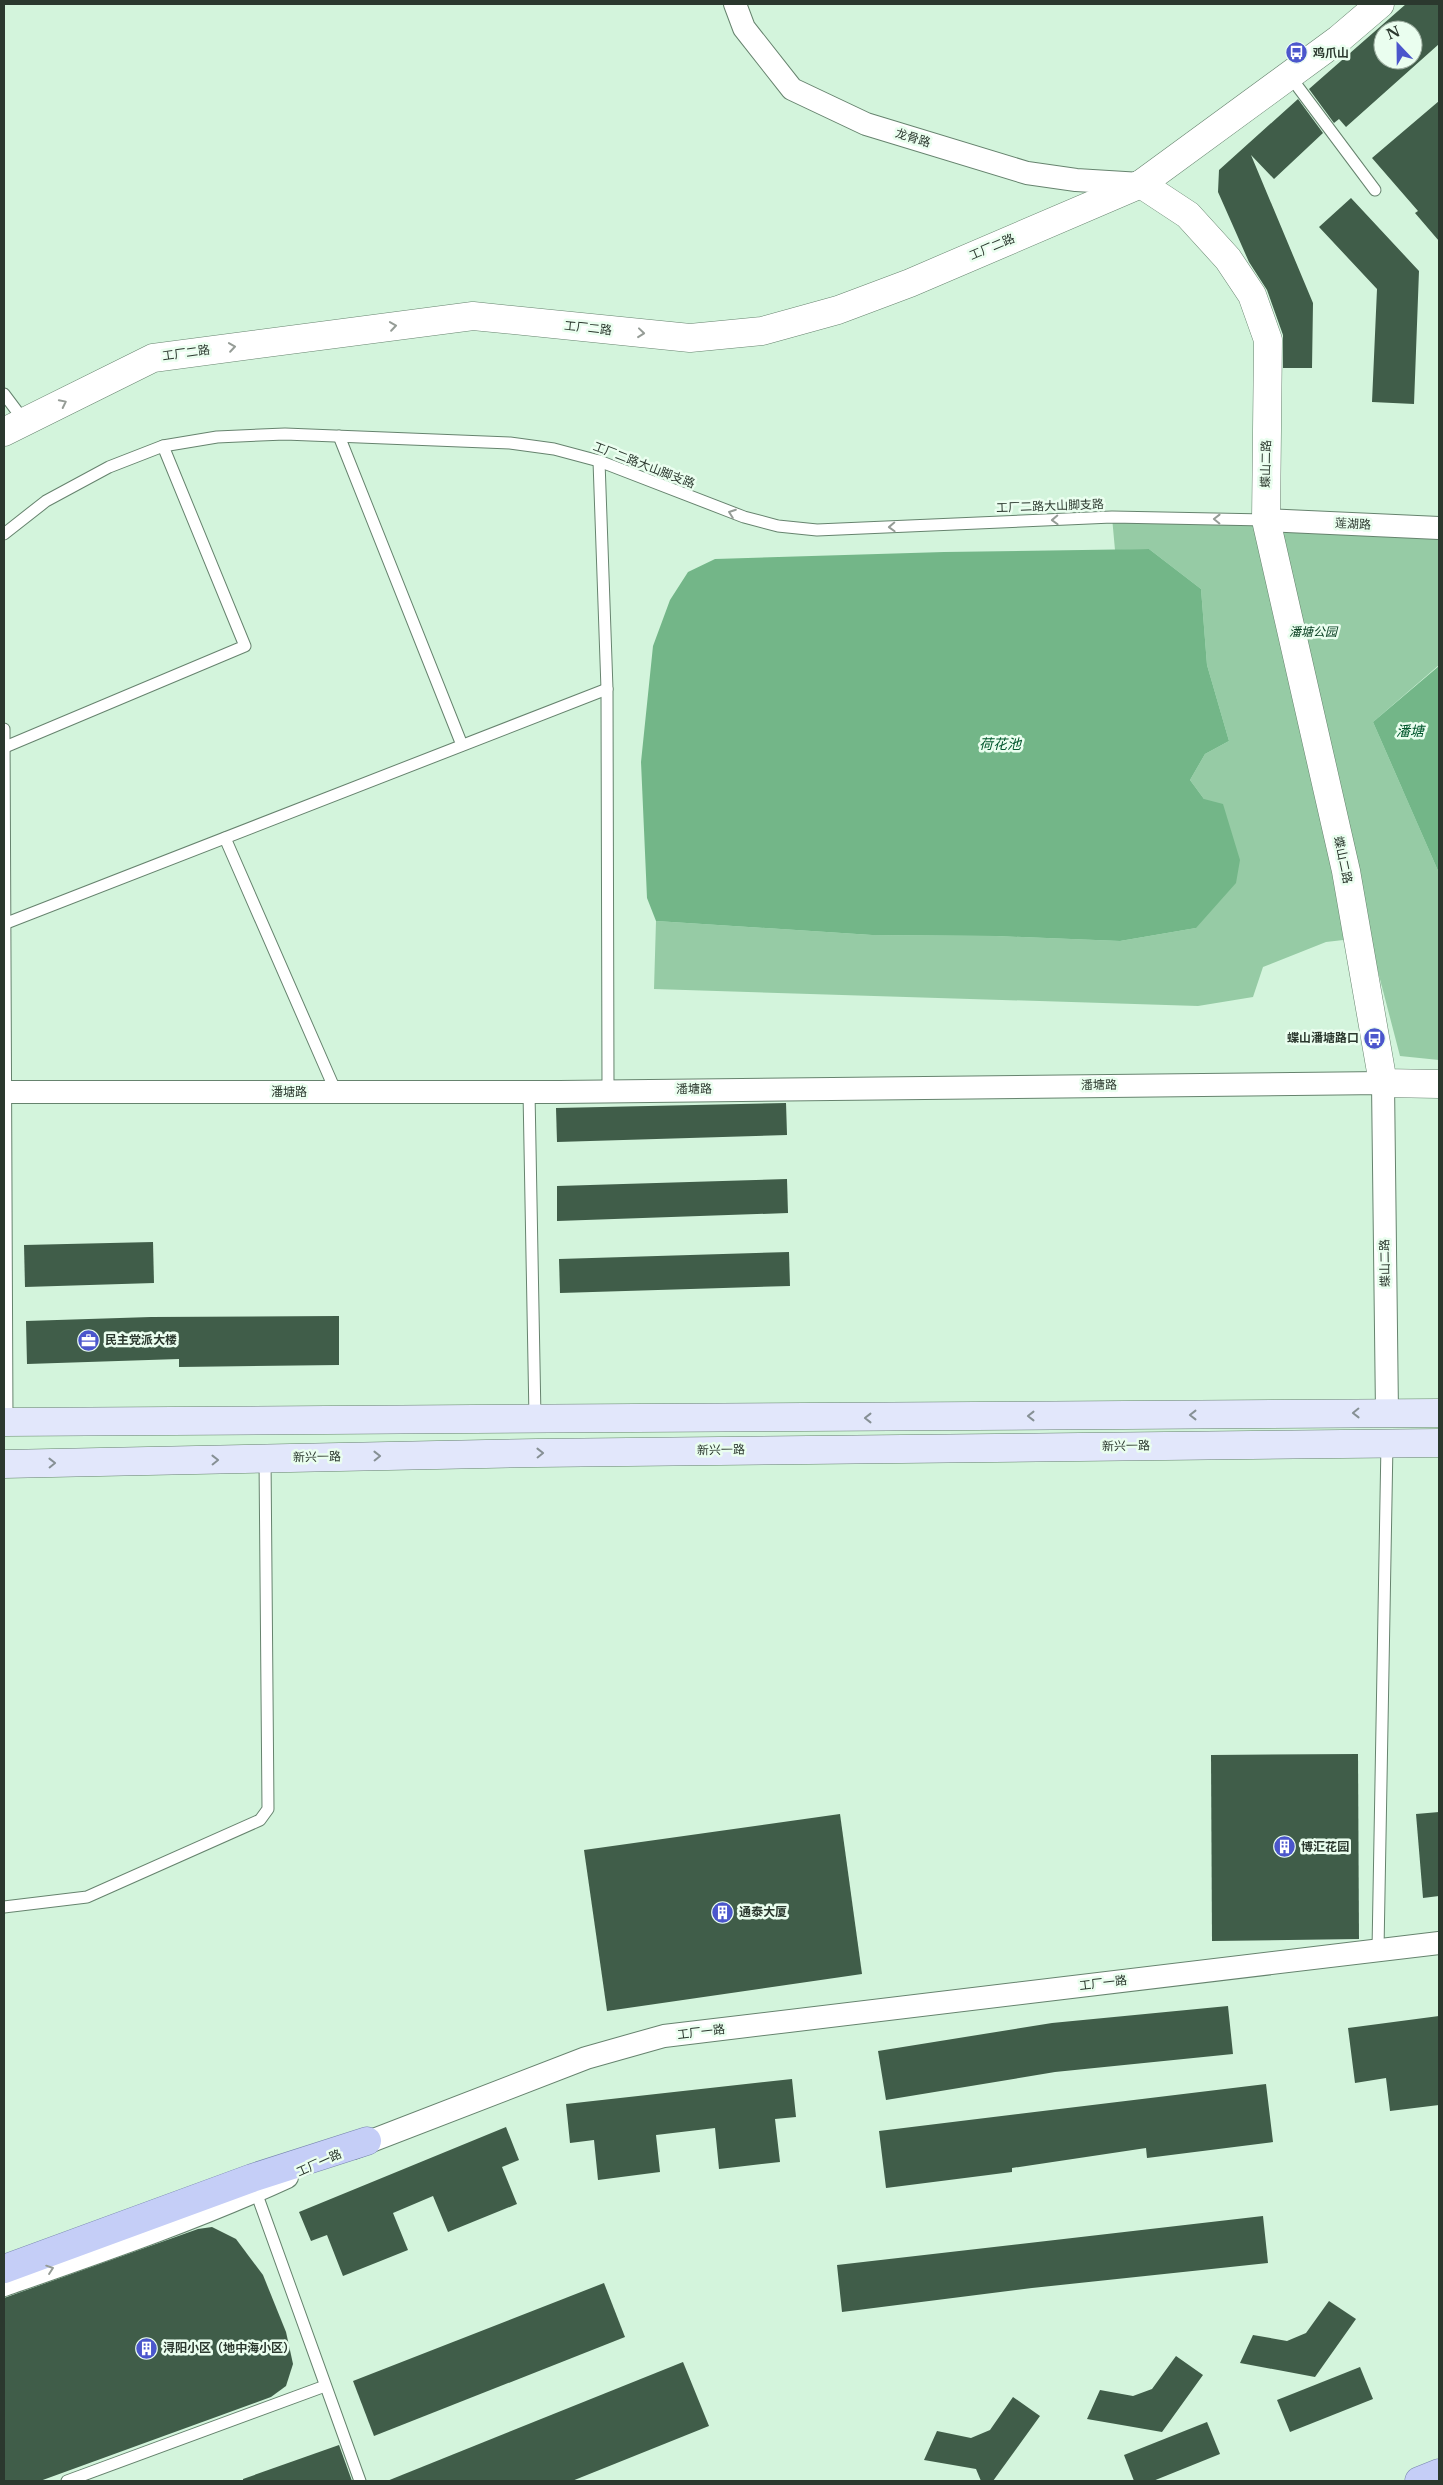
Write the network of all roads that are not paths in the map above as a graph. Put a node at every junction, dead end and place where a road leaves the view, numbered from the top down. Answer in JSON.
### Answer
{"nodes":[{"id":1,"x":735,"y":4,"type":"edge"},
{"id":2,"x":1380,"y":4,"type":"edge"},
{"id":3,"x":1289,"y":75,"type":"junction"},
{"id":4,"x":1141,"y":184,"type":"junction"},
{"id":5,"x":1375,"y":190,"type":"dead end"},
{"id":6,"x":4,"y":394,"type":"edge"},
{"id":7,"x":14,"y":427,"type":"edge"},
{"id":8,"x":338,"y":436,"type":"junction"},
{"id":9,"x":163,"y":446,"type":"junction"},
{"id":10,"x":599,"y":461,"type":"junction"},
{"id":11,"x":1266,"y":520,"type":"junction"},
{"id":12,"x":1439,"y":528,"type":"edge"},
{"id":13,"x":4,"y":534,"type":"edge"},
{"id":14,"x":607,"y":689,"type":"junction"},
{"id":15,"x":4,"y":729,"type":"edge"},
{"id":16,"x":462,"y":745,"type":"junction"},
{"id":17,"x":5,"y":747,"type":"junction"},
{"id":18,"x":225,"y":838,"type":"junction"},
{"id":19,"x":4,"y":924,"type":"edge"},
{"id":20,"x":1383,"y":1083,"type":"junction"},
{"id":21,"x":1439,"y":1084,"type":"edge"},
{"id":22,"x":608,"y":1090,"type":"junction"},
{"id":23,"x":4,"y":1092,"type":"edge"},
{"id":24,"x":336,"y":1092,"type":"junction"},
{"id":25,"x":529,"y":1092,"type":"junction"},
{"id":26,"x":1387,"y":1413,"type":"junction"},
{"id":27,"x":1439,"y":1413,"type":"edge"},
{"id":28,"x":535,"y":1420,"type":"junction"},
{"id":29,"x":6,"y":1422,"type":"edge"},
{"id":30,"x":1387,"y":1442,"type":"junction"},
{"id":31,"x":1439,"y":1443,"type":"edge"},
{"id":32,"x":265,"y":1458,"type":"junction"},
{"id":33,"x":4,"y":1464,"type":"edge"},
{"id":34,"x":4,"y":1907,"type":"edge"},
{"id":35,"x":1439,"y":1944,"type":"edge"},
{"id":36,"x":1378,"y":1950,"type":"junction"},
{"id":37,"x":367,"y":2141,"type":"junction"},
{"id":38,"x":256,"y":2192,"type":"junction"},
{"id":39,"x":4,"y":2269,"type":"edge"},
{"id":40,"x":4,"y":2285,"type":"edge"},
{"id":41,"x":324,"y":2386,"type":"junction"},
{"id":42,"x":1439,"y":2473,"type":"edge"},
{"id":43,"x":67,"y":2481,"type":"edge"},
{"id":44,"x":360,"y":2481,"type":"edge"},
{"id":45,"x":1419,"y":2481,"type":"edge"}],
"edges":[{"from":1,"to":4,"type":"street","name":"龙骨路"},
{"from":2,"to":3,"type":"street"},
{"from":3,"to":4,"type":"street"},
{"from":3,"to":5,"type":"lane"},
{"from":7,"to":4,"type":"street","name":"工厂二路","one_way":true},
{"from":4,"to":11,"type":"street","name":"蝶山二路"},
{"from":6,"to":7,"type":"lane","name":"工厂二路"},
{"from":8,"to":9,"type":"lane","name":"工厂二路大山脚支路"},
{"from":8,"to":10,"type":"lane","name":"工厂二路大山脚支路"},
{"from":8,"to":16,"type":"lane"},
{"from":9,"to":13,"type":"lane","name":"工厂二路大山脚支路"},
{"from":9,"to":17,"type":"lane"},
{"from":11,"to":10,"type":"lane","name":"工厂二路大山脚支路","one_way":true},
{"from":10,"to":14,"type":"lane"},
{"from":11,"to":12,"type":"street","name":"莲湖路"},
{"from":11,"to":20,"type":"street","name":"蝶山二路"},
{"from":14,"to":16,"type":"lane"},
{"from":14,"to":22,"type":"lane"},
{"from":15,"to":17,"type":"lane"},
{"from":16,"to":18,"type":"lane"},
{"from":17,"to":19,"type":"lane"},
{"from":18,"to":19,"type":"lane"},
{"from":18,"to":24,"type":"lane"},
{"from":19,"to":23,"type":"lane"},
{"from":20,"to":21,"type":"street"},
{"from":20,"to":22,"type":"street","name":"潘塘路"},
{"from":20,"to":26,"type":"street","name":"蝶山二路"},
{"from":22,"to":25,"type":"street","name":"潘塘路"},
{"from":23,"to":24,"type":"street","name":"潘塘路"},
{"from":23,"to":29,"type":"lane"},
{"from":24,"to":25,"type":"street","name":"潘塘路"},
{"from":25,"to":28,"type":"lane"},
{"from":26,"to":27,"type":"main road"},
{"from":26,"to":28,"type":"main road","one_way":true},
{"from":28,"to":29,"type":"main road"},
{"from":30,"to":31,"type":"main road","name":"新兴一路"},
{"from":32,"to":30,"type":"main road","name":"新兴一路","one_way":true},
{"from":30,"to":36,"type":"lane"},
{"from":33,"to":32,"type":"main road","name":"新兴一路","one_way":true},
{"from":32,"to":34,"type":"lane"},
{"from":35,"to":36,"type":"street","name":"工厂一路"},
{"from":36,"to":37,"type":"street","name":"工厂一路"},
{"from":37,"to":38,"type":"street","name":"工厂一路"},
{"from":37,"to":39,"type":"main road"},
{"from":40,"to":38,"type":"street","name":"工厂一路","one_way":true},
{"from":38,"to":41,"type":"lane"},
{"from":41,"to":43,"type":"lane"},
{"from":41,"to":44,"type":"lane"},
{"from":42,"to":45,"type":"main road"}]}
